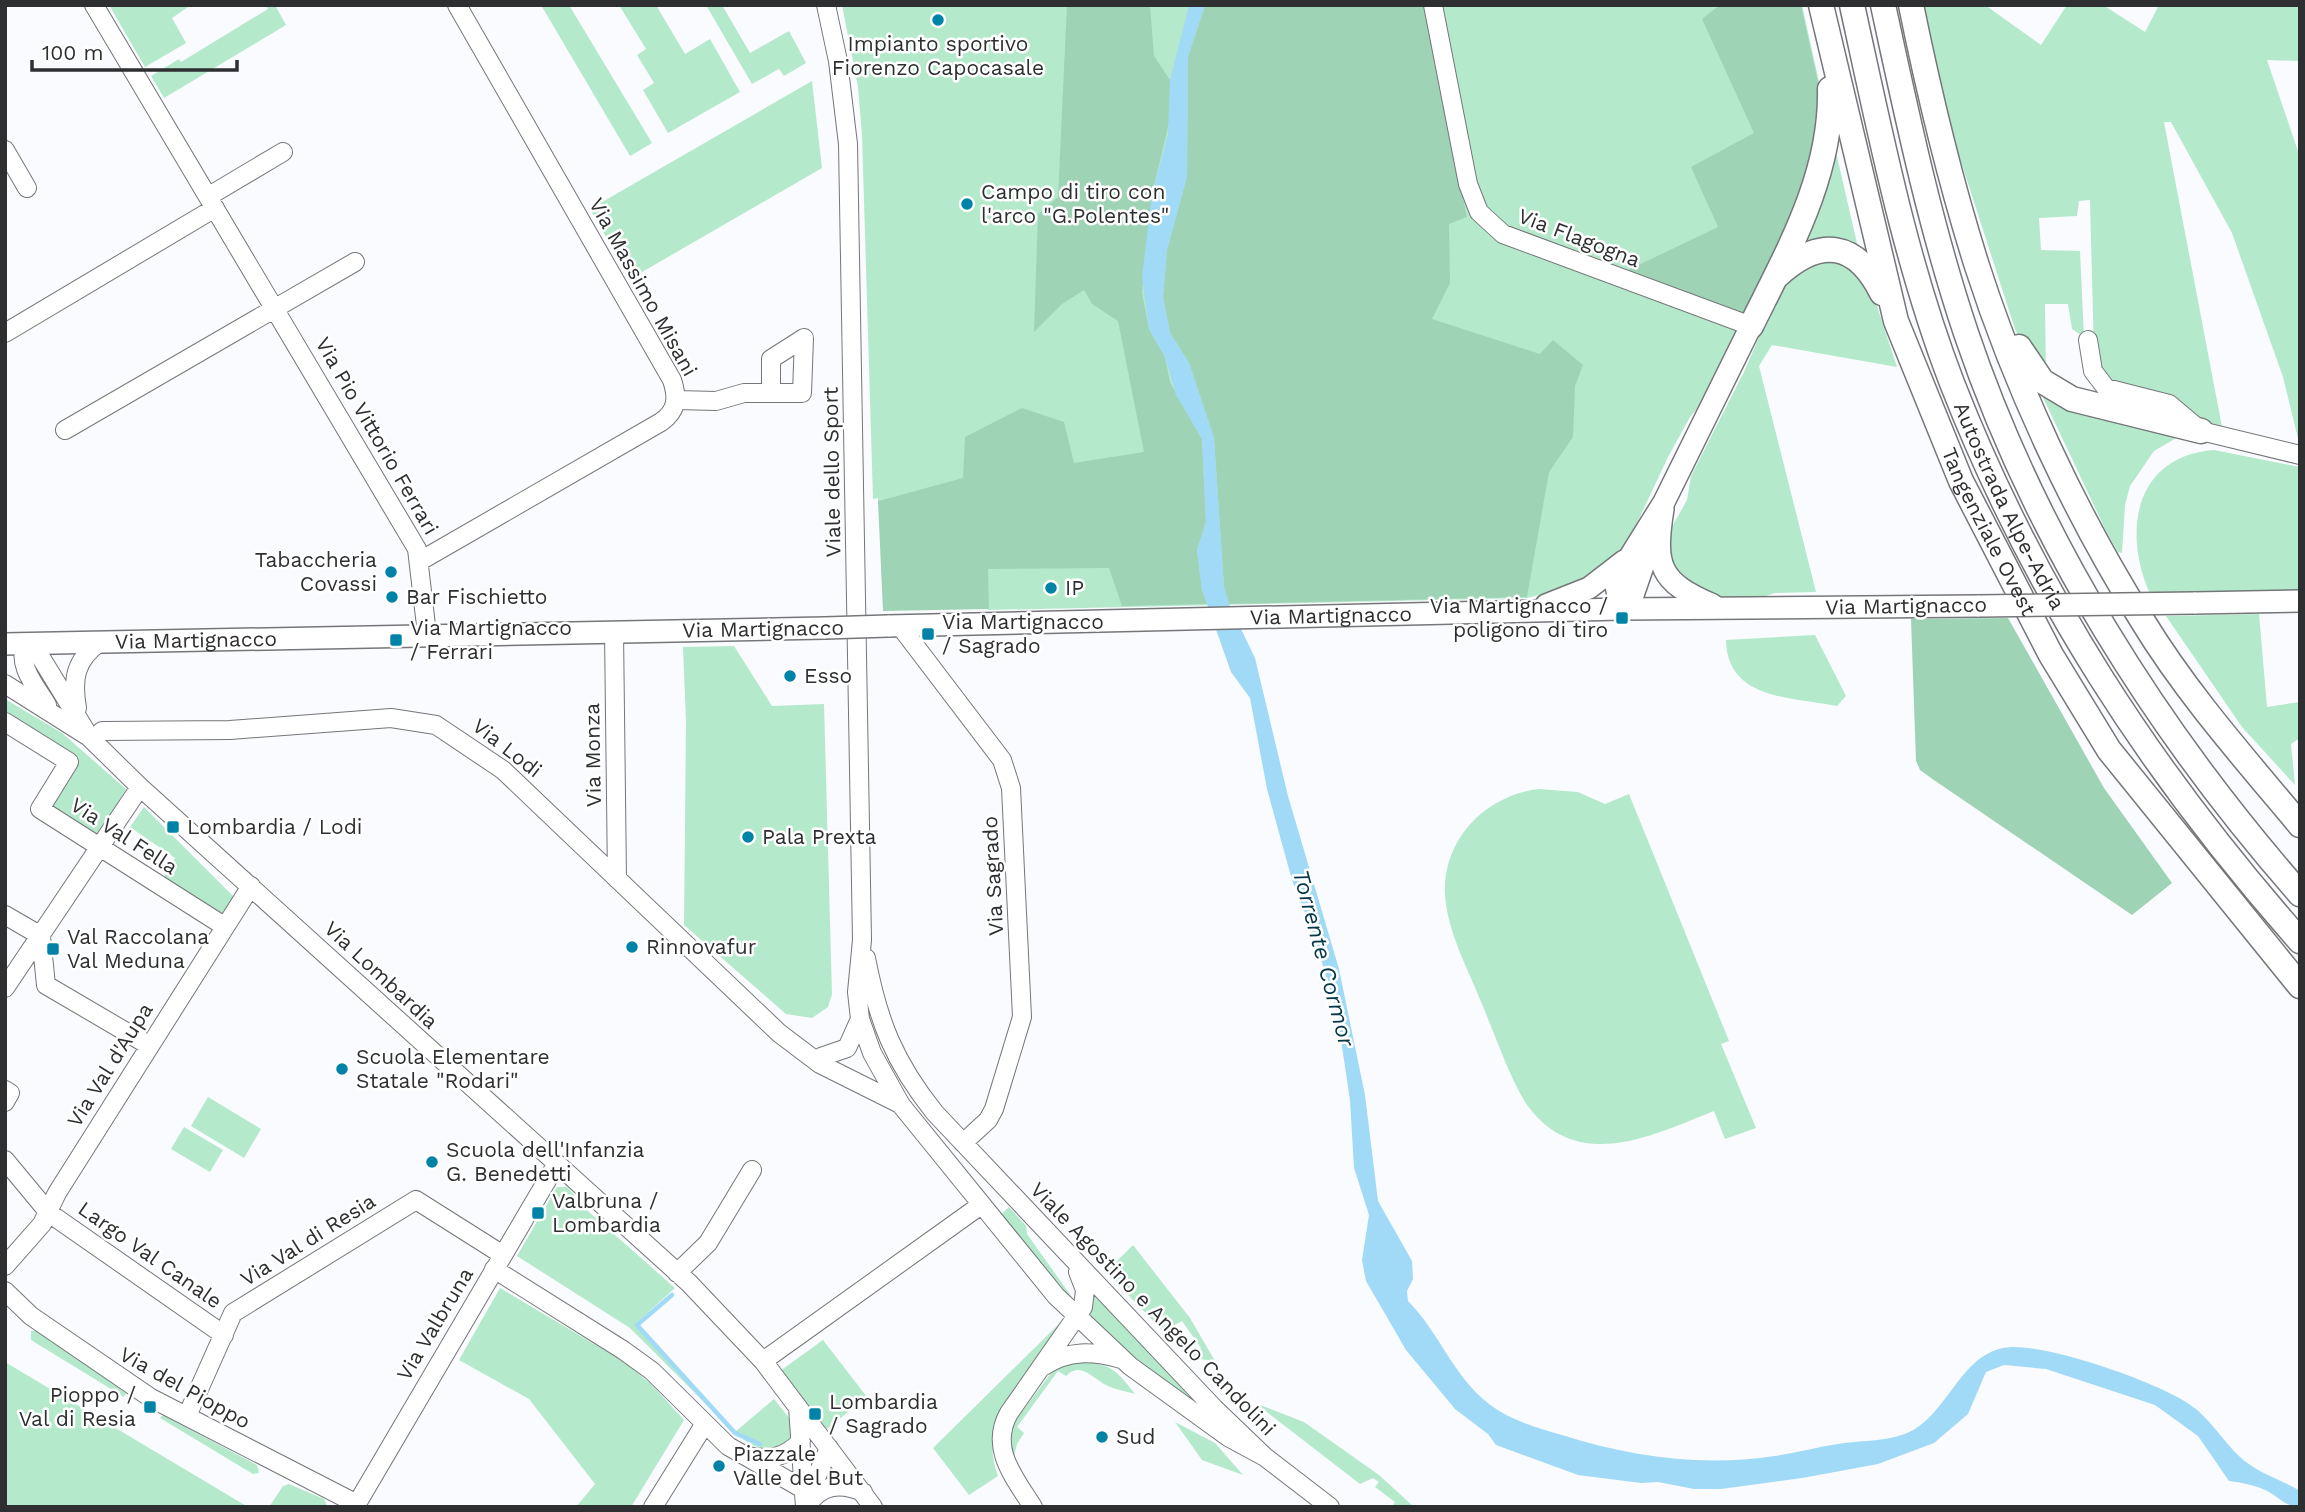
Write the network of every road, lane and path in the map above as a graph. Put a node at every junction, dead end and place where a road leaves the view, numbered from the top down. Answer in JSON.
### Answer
{"nodes":[{"id":1,"x":94,"y":5,"type":"edge"},
{"id":2,"x":457,"y":5,"type":"edge"},
{"id":3,"x":826,"y":5,"type":"edge"},
{"id":4,"x":1433,"y":5,"type":"edge"},
{"id":5,"x":1852,"y":5,"type":"edge"},
{"id":6,"x":1883,"y":5,"type":"edge"},
{"id":7,"x":1911,"y":5,"type":"edge"},
{"id":8,"x":1824,"y":17,"type":"edge"},
{"id":9,"x":5,"y":150,"type":"edge"},
{"id":10,"x":283,"y":152,"type":"dead end"},
{"id":11,"x":27,"y":188,"type":"dead end"},
{"id":12,"x":212,"y":202,"type":"junction"},
{"id":13,"x":355,"y":262,"type":"dead end"},
{"id":14,"x":1978,"y":270,"type":"junction"},
{"id":15,"x":1775,"y":278,"type":"junction"},
{"id":16,"x":275,"y":308,"type":"junction"},
{"id":17,"x":1896,"y":321,"type":"junction"},
{"id":18,"x":1751,"y":326,"type":"junction"},
{"id":19,"x":5,"y":333,"type":"edge"},
{"id":20,"x":2088,"y":340,"type":"dead end"},
{"id":21,"x":771,"y":392,"type":"dead end"},
{"id":22,"x":677,"y":400,"type":"junction"},
{"id":23,"x":65,"y":430,"type":"dead end"},
{"id":24,"x":2201,"y":431,"type":"junction"},
{"id":25,"x":2300,"y":455,"type":"edge"},
{"id":26,"x":1664,"y":502,"type":"junction"},
{"id":27,"x":1628,"y":557,"type":"junction"},
{"id":28,"x":420,"y":561,"type":"junction"},
{"id":29,"x":2300,"y":601,"type":"edge"},
{"id":30,"x":1722,"y":608,"type":"junction"},
{"id":31,"x":1620,"y":609,"type":"junction"},
{"id":32,"x":1521,"y":612,"type":"junction"},
{"id":33,"x":894,"y":626,"type":"junction"},
{"id":34,"x":614,"y":631,"type":"junction"},
{"id":35,"x":427,"y":634,"type":"junction"},
{"id":36,"x":100,"y":642,"type":"junction"},
{"id":37,"x":29,"y":643,"type":"junction"},
{"id":38,"x":5,"y":644,"type":"edge"},
{"id":39,"x":5,"y":684,"type":"edge"},
{"id":40,"x":51,"y":711,"type":"junction"},
{"id":41,"x":79,"y":718,"type":"junction"},
{"id":42,"x":13,"y":727,"type":"edge"},
{"id":43,"x":91,"y":738,"type":"junction"},
{"id":44,"x":5,"y":743,"type":"edge"},
{"id":45,"x":140,"y":787,"type":"junction"},
{"id":46,"x":2300,"y":825,"type":"edge"},
{"id":47,"x":97,"y":847,"type":"junction"},
{"id":48,"x":617,"y":879,"type":"junction"},
{"id":49,"x":250,"y":886,"type":"junction"},
{"id":50,"x":2300,"y":894,"type":"edge"},
{"id":51,"x":5,"y":915,"type":"edge"},
{"id":52,"x":224,"y":926,"type":"junction"},
{"id":53,"x":41,"y":936,"type":"junction"},
{"id":54,"x":862,"y":940,"type":"junction"},
{"id":55,"x":2300,"y":941,"type":"edge"},
{"id":56,"x":2300,"y":986,"type":"edge"},
{"id":57,"x":5,"y":988,"type":"edge"},
{"id":58,"x":860,"y":1018,"type":"junction"},
{"id":59,"x":149,"y":1046,"type":"junction"},
{"id":60,"x":802,"y":1049,"type":"junction"},
{"id":61,"x":821,"y":1057,"type":"junction"},
{"id":62,"x":884,"y":1077,"type":"junction"},
{"id":63,"x":5,"y":1090,"type":"edge"},
{"id":64,"x":918,"y":1091,"type":"junction"},
{"id":65,"x":5,"y":1102,"type":"edge"},
{"id":66,"x":901,"y":1105,"type":"junction"},
{"id":67,"x":963,"y":1143,"type":"junction"},
{"id":68,"x":5,"y":1160,"type":"edge"},
{"id":69,"x":556,"y":1165,"type":"junction"},
{"id":70,"x":752,"y":1170,"type":"dead end"},
{"id":71,"x":1003,"y":1186,"type":"junction"},
{"id":72,"x":981,"y":1205,"type":"junction"},
{"id":73,"x":49,"y":1213,"type":"junction"},
{"id":74,"x":1067,"y":1256,"type":"junction"},
{"id":75,"x":498,"y":1262,"type":"junction"},
{"id":76,"x":5,"y":1266,"type":"edge"},
{"id":77,"x":677,"y":1273,"type":"junction"},
{"id":78,"x":5,"y":1291,"type":"edge"},
{"id":79,"x":1077,"y":1316,"type":"junction"},
{"id":80,"x":224,"y":1335,"type":"junction"},
{"id":81,"x":1123,"y":1360,"type":"junction"},
{"id":82,"x":763,"y":1361,"type":"junction"},
{"id":83,"x":1041,"y":1367,"type":"junction"},
{"id":84,"x":798,"y":1407,"type":"junction"},
{"id":85,"x":187,"y":1416,"type":"junction"},
{"id":86,"x":704,"y":1425,"type":"junction"},
{"id":87,"x":801,"y":1441,"type":"junction"},
{"id":88,"x":829,"y":1448,"type":"junction"},
{"id":89,"x":741,"y":1455,"type":"junction"},
{"id":90,"x":1265,"y":1457,"type":"junction"},
{"id":91,"x":775,"y":1458,"type":"junction"},
{"id":92,"x":802,"y":1465,"type":"junction"},
{"id":93,"x":806,"y":1500,"type":"edge"},
{"id":94,"x":868,"y":1500,"type":"edge"},
{"id":95,"x":356,"y":1505,"type":"edge"},
{"id":96,"x":653,"y":1507,"type":"edge"},
{"id":97,"x":1032,"y":1507,"type":"edge"},
{"id":98,"x":1330,"y":1507,"type":"edge"}],
"edges":[{"from":1,"to":12,"type":"street","name":"Via Pio Vittorio Ferrari"},
{"from":2,"to":22,"type":"street","name":"Via Massimo Misani"},
{"from":3,"to":54,"type":"street","name":"Viale dello Sport"},
{"from":4,"to":18,"type":"street","name":"Via Flagogna"},
{"from":5,"to":55,"type":"highway","name":"Autostrada Alpe-Adria"},
{"from":6,"to":50,"type":"highway","name":"Autostrada Alpe-Adria"},
{"from":7,"to":14,"type":"highway"},
{"from":8,"to":15,"type":"highway"},
{"from":8,"to":17,"type":"highway","name":"Tangenziale Ovest"},
{"from":9,"to":11,"type":"street"},
{"from":10,"to":12,"type":"street"},
{"from":12,"to":16,"type":"street","name":"Via Pio Vittorio Ferrari"},
{"from":12,"to":19,"type":"street"},
{"from":13,"to":16,"type":"street"},
{"from":14,"to":24,"type":"highway"},
{"from":14,"to":46,"type":"highway"},
{"from":15,"to":17,"type":"highway"},
{"from":15,"to":18,"type":"highway"},
{"from":16,"to":23,"type":"street"},
{"from":16,"to":28,"type":"street","name":"Via Pio Vittorio Ferrari"},
{"from":17,"to":56,"type":"highway","name":"Tangenziale Ovest"},
{"from":18,"to":26,"type":"main road","name":"Via Martignacco"},
{"from":20,"to":24,"type":"street"},
{"from":21,"to":22,"type":"street"},
{"from":22,"to":28,"type":"street","name":"Via Massimo Misani"},
{"from":24,"to":25,"type":"street"},
{"from":26,"to":27,"type":"main road","name":"Via Martignacco"},
{"from":26,"to":30,"type":"main road","name":"Via Martignacco"},
{"from":26,"to":31,"type":"main road","name":"Via Martignacco"},
{"from":27,"to":31,"type":"main road","name":"Via Martignacco"},
{"from":27,"to":32,"type":"main road","name":"Via Martignacco"},
{"from":28,"to":35,"type":"street","name":"Via Pio Vittorio Ferrari"},
{"from":29,"to":30,"type":"main road","name":"Via Martignacco","bridge":true},
{"from":30,"to":31,"type":"main road","name":"Via Martignacco"},
{"from":31,"to":32,"type":"main road","name":"Via Martignacco"},
{"from":32,"to":33,"type":"main road","name":"Via Martignacco"},
{"from":33,"to":34,"type":"main road","name":"Via Martignacco","bridge":true},
{"from":33,"to":67,"type":"street","name":"Via Sagrado"},
{"from":34,"to":35,"type":"main road","name":"Via Martignacco"},
{"from":34,"to":48,"type":"street","name":"Via Monza"},
{"from":35,"to":36,"type":"main road","name":"Via Martignacco"},
{"from":36,"to":37,"type":"main road","name":"Via Martignacco"},
{"from":36,"to":41,"type":"street","name":"Via Lombardia"},
{"from":37,"to":38,"type":"main road","name":"Via Martignacco"},
{"from":37,"to":40,"type":"street","name":"Via Lombardia"},
{"from":37,"to":41,"type":"street","name":"Via Lombardia"},
{"from":39,"to":40,"type":"street","name":"Via Lombardia"},
{"from":40,"to":43,"type":"street","name":"Via Lombardia"},
{"from":41,"to":43,"type":"street","name":"Via Lombardia"},
{"from":42,"to":44,"type":"street"},
{"from":42,"to":47,"type":"street","name":"Via Val Fella"},
{"from":43,"to":45,"type":"street","name":"Via Lombardia"},
{"from":43,"to":48,"type":"street","name":"Via Lodi"},
{"from":45,"to":47,"type":"street"},
{"from":45,"to":49,"type":"street","name":"Via Lombardia"},
{"from":47,"to":52,"type":"street","name":"Via Val Fella"},
{"from":47,"to":53,"type":"street"},
{"from":48,"to":60,"type":"street","name":"Via Lodi"},
{"from":49,"to":52,"type":"street","name":"Via Val d'Aupa"},
{"from":49,"to":69,"type":"street","name":"Via Lombardia"},
{"from":51,"to":53,"type":"street"},
{"from":52,"to":59,"type":"street","name":"Via Val d'Aupa"},
{"from":53,"to":57,"type":"street"},
{"from":53,"to":59,"type":"street"},
{"from":54,"to":58,"type":"street","name":"Viale dello Sport"},
{"from":54,"to":64,"type":"street","name":"Viale dello Sport"},
{"from":58,"to":61,"type":"street"},
{"from":58,"to":62,"type":"street","name":"Viale dello Sport"},
{"from":59,"to":73,"type":"street","name":"Via Val d'Aupa"},
{"from":60,"to":61,"type":"street","name":"Via Lodi"},
{"from":60,"to":66,"type":"street","name":"Via Lodi"},
{"from":61,"to":62,"type":"street","name":"Via Lodi"},
{"from":62,"to":64,"type":"street","name":"Via Lodi"},
{"from":62,"to":66,"type":"street","name":"Viale dello Sport"},
{"from":63,"to":65,"type":"street"},
{"from":64,"to":67,"type":"street","name":"Viale dello Sport"},
{"from":66,"to":72,"type":"street","name":"Viale dello Sport"},
{"from":67,"to":71,"type":"street","name":"Viale dello Sport"},
{"from":68,"to":73,"type":"street","name":"Largo Val Canale"},
{"from":69,"to":75,"type":"street","name":"Via Valbruna"},
{"from":69,"to":77,"type":"street","name":"Via Lombardia"},
{"from":70,"to":77,"type":"street"},
{"from":71,"to":72,"type":"street","name":"Viale Agostino e Angelo Candolini"},
{"from":71,"to":74,"type":"street","name":"Viale Agostino e Angelo Candolini"},
{"from":72,"to":79,"type":"street","name":"Viale Agostino e Angelo Candolini"},
{"from":72,"to":82,"type":"street"},
{"from":73,"to":76,"type":"street","name":"Via Val d'Aupa"},
{"from":73,"to":80,"type":"street","name":"Largo Val Canale"},
{"from":74,"to":79,"type":"street"},
{"from":74,"to":90,"type":"street","name":"Viale Agostino e Angelo Candolini"},
{"from":75,"to":80,"type":"street","name":"Via Val di Resia"},
{"from":75,"to":86,"type":"street"},
{"from":75,"to":95,"type":"street","name":"Via Valbruna"},
{"from":77,"to":82,"type":"street","name":"Via Lombardia"},
{"from":78,"to":85,"type":"street","name":"Via del Pioppo"},
{"from":79,"to":81,"type":"street","name":"Viale Agostino e Angelo Candolini"},
{"from":79,"to":83,"type":"street"},
{"from":80,"to":85,"type":"street","name":"Via Val di Resia"},
{"from":81,"to":83,"type":"street"},
{"from":81,"to":90,"type":"street","name":"Viale Agostino e Angelo Candolini"},
{"from":82,"to":84,"type":"street","name":"Via Lombardia"},
{"from":83,"to":97,"type":"street"},
{"from":84,"to":87,"type":"street"},
{"from":84,"to":88,"type":"street","name":"Via Lombardia"},
{"from":85,"to":95,"type":"street","name":"Via del Pioppo"},
{"from":86,"to":89,"type":"street"},
{"from":86,"to":96,"type":"street"},
{"from":87,"to":91,"type":"street"},
{"from":87,"to":92,"type":"street"},
{"from":88,"to":92,"type":"street"},
{"from":88,"to":93,"type":"street"},
{"from":88,"to":94,"type":"street","name":"Via Lombardia"},
{"from":89,"to":91,"type":"street"},
{"from":89,"to":93,"type":"street"},
{"from":90,"to":98,"type":"street","name":"Viale Agostino e Angelo Candolini"},
{"from":91,"to":92,"type":"street"},
{"from":92,"to":93,"type":"street"},
{"from":93,"to":94,"type":"street"}]}
